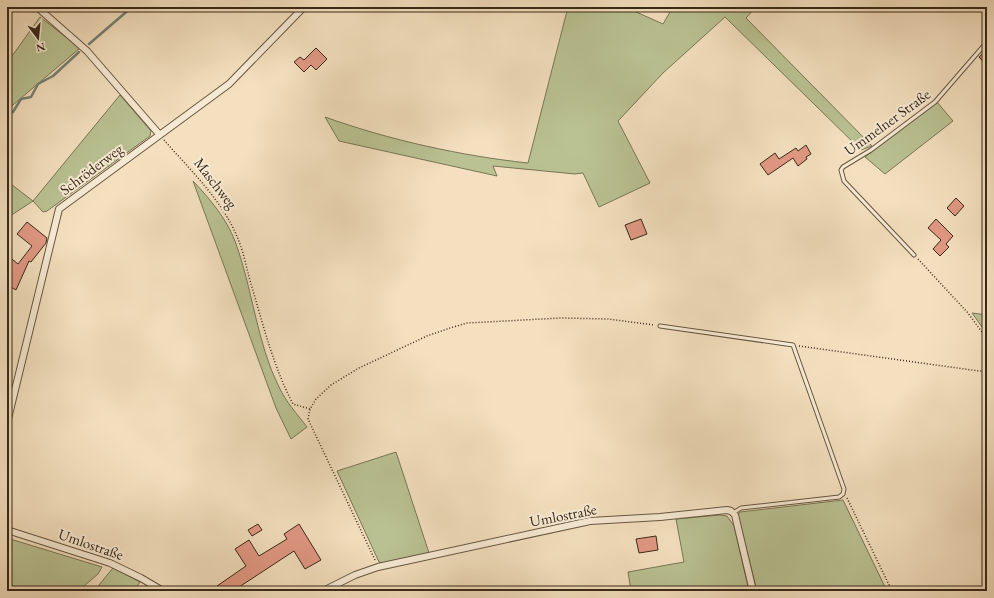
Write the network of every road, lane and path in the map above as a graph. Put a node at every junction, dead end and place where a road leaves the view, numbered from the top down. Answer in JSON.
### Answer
{"nodes":[{"id":1,"x":37,"y":7,"type":"edge"},
{"id":2,"x":304,"y":7,"type":"edge"},
{"id":3,"x":987,"y":42,"type":"edge"},
{"id":4,"x":159,"y":134,"type":"junction"},
{"id":5,"x":914,"y":255,"type":"joint"},
{"id":6,"x":660,"y":326,"type":"joint"},
{"id":7,"x":987,"y":339,"type":"edge"},
{"id":8,"x":793,"y":345,"type":"junction"},
{"id":9,"x":987,"y":371,"type":"edge"},
{"id":10,"x":310,"y":409,"type":"junction"},
{"id":11,"x":7,"y":423,"type":"edge"},
{"id":12,"x":843,"y":494,"type":"junction"},
{"id":13,"x":733,"y":512,"type":"junction"},
{"id":14,"x":7,"y":530,"type":"edge"},
{"id":15,"x":378,"y":567,"type":"junction"},
{"id":16,"x":163,"y":591,"type":"edge"},
{"id":17,"x":323,"y":591,"type":"edge"},
{"id":18,"x":753,"y":591,"type":"edge"},
{"id":19,"x":892,"y":591,"type":"edge"}],
"edges":[{"from":1,"to":4,"type":"street"},
{"from":2,"to":4,"type":"street","name":"Schröderweg"},
{"from":3,"to":5,"type":"lane","name":"Ummelner Straße"},
{"from":4,"to":10,"type":"path","name":"Maschweg"},
{"from":4,"to":11,"type":"street","name":"Schröderweg"},
{"from":5,"to":7,"type":"path"},
{"from":6,"to":8,"type":"lane"},
{"from":6,"to":10,"type":"path"},
{"from":8,"to":9,"type":"path"},
{"from":8,"to":12,"type":"lane"},
{"from":10,"to":15,"type":"path"},
{"from":12,"to":13,"type":"lane"},
{"from":12,"to":19,"type":"path"},
{"from":13,"to":15,"type":"street","name":"Umlostraße"},
{"from":13,"to":18,"type":"street"},
{"from":14,"to":16,"type":"street","name":"Umlostraße"},
{"from":15,"to":17,"type":"street","name":"Umlostraße"}]}
